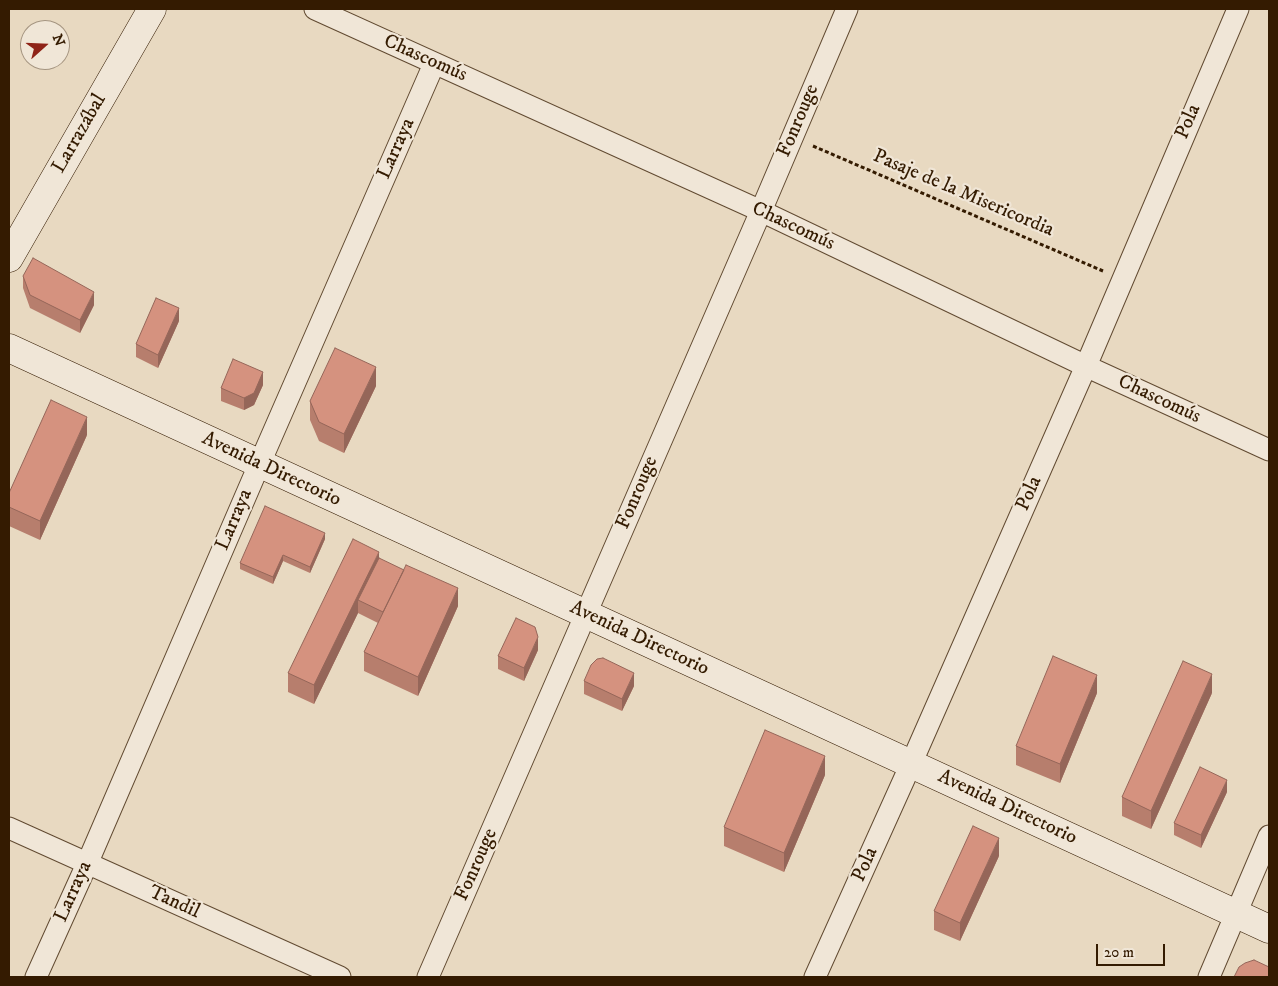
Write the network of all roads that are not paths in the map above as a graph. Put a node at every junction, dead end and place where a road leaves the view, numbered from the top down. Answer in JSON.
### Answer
{"nodes":[{"id":1,"x":152,"y":9,"type":"edge"},
{"id":2,"x":315,"y":9,"type":"edge"},
{"id":3,"x":847,"y":9,"type":"edge"},
{"id":4,"x":1238,"y":9,"type":"edge"},
{"id":5,"x":434,"y":64,"type":"junction"},
{"id":6,"x":761,"y":211,"type":"junction"},
{"id":7,"x":9,"y":258,"type":"edge"},
{"id":8,"x":9,"y":348,"type":"edge"},
{"id":9,"x":1086,"y":366,"type":"junction"},
{"id":10,"x":1269,"y":450,"type":"edge"},
{"id":11,"x":259,"y":465,"type":"junction"},
{"id":12,"x":586,"y":615,"type":"junction"},
{"id":13,"x":911,"y":764,"type":"junction"},
{"id":14,"x":9,"y":828,"type":"edge"},
{"id":15,"x":1269,"y":836,"type":"edge"},
{"id":16,"x":87,"y":864,"type":"junction"},
{"id":17,"x":1236,"y":914,"type":"junction"},
{"id":18,"x":1269,"y":929,"type":"edge"},
{"id":19,"x":36,"y":977,"type":"edge"},
{"id":20,"x":340,"y":977,"type":"edge"},
{"id":21,"x":428,"y":977,"type":"edge"},
{"id":22,"x":815,"y":977,"type":"edge"},
{"id":23,"x":1209,"y":977,"type":"edge"}],
"edges":[{"from":1,"to":7,"type":"main road","name":"Larrazábal"},
{"from":2,"to":5,"type":"street","name":"Chascomús"},
{"from":3,"to":6,"type":"street","name":"Fonrouge"},
{"from":4,"to":9,"type":"street","name":"Pola"},
{"from":5,"to":6,"type":"street","name":"Chascomús"},
{"from":5,"to":11,"type":"street","name":"Larraya"},
{"from":6,"to":9,"type":"street","name":"Chascomús"},
{"from":6,"to":12,"type":"street","name":"Fonrouge"},
{"from":8,"to":11,"type":"main road","name":"Avenida Directorio"},
{"from":9,"to":10,"type":"street","name":"Chascomús"},
{"from":9,"to":13,"type":"street","name":"Pola"},
{"from":11,"to":12,"type":"main road","name":"Avenida Directorio"},
{"from":11,"to":16,"type":"street","name":"Larraya"},
{"from":12,"to":13,"type":"main road","name":"Avenida Directorio"},
{"from":12,"to":21,"type":"street","name":"Fonrouge"},
{"from":13,"to":17,"type":"main road","name":"Avenida Directorio"},
{"from":13,"to":22,"type":"street","name":"Pola"},
{"from":14,"to":16,"type":"street","name":"Tandil"},
{"from":15,"to":17,"type":"street"},
{"from":16,"to":19,"type":"street","name":"Larraya"},
{"from":16,"to":20,"type":"street","name":"Tandil"},
{"from":17,"to":18,"type":"main road","name":"Avenida Directorio"},
{"from":17,"to":23,"type":"street"}]}
